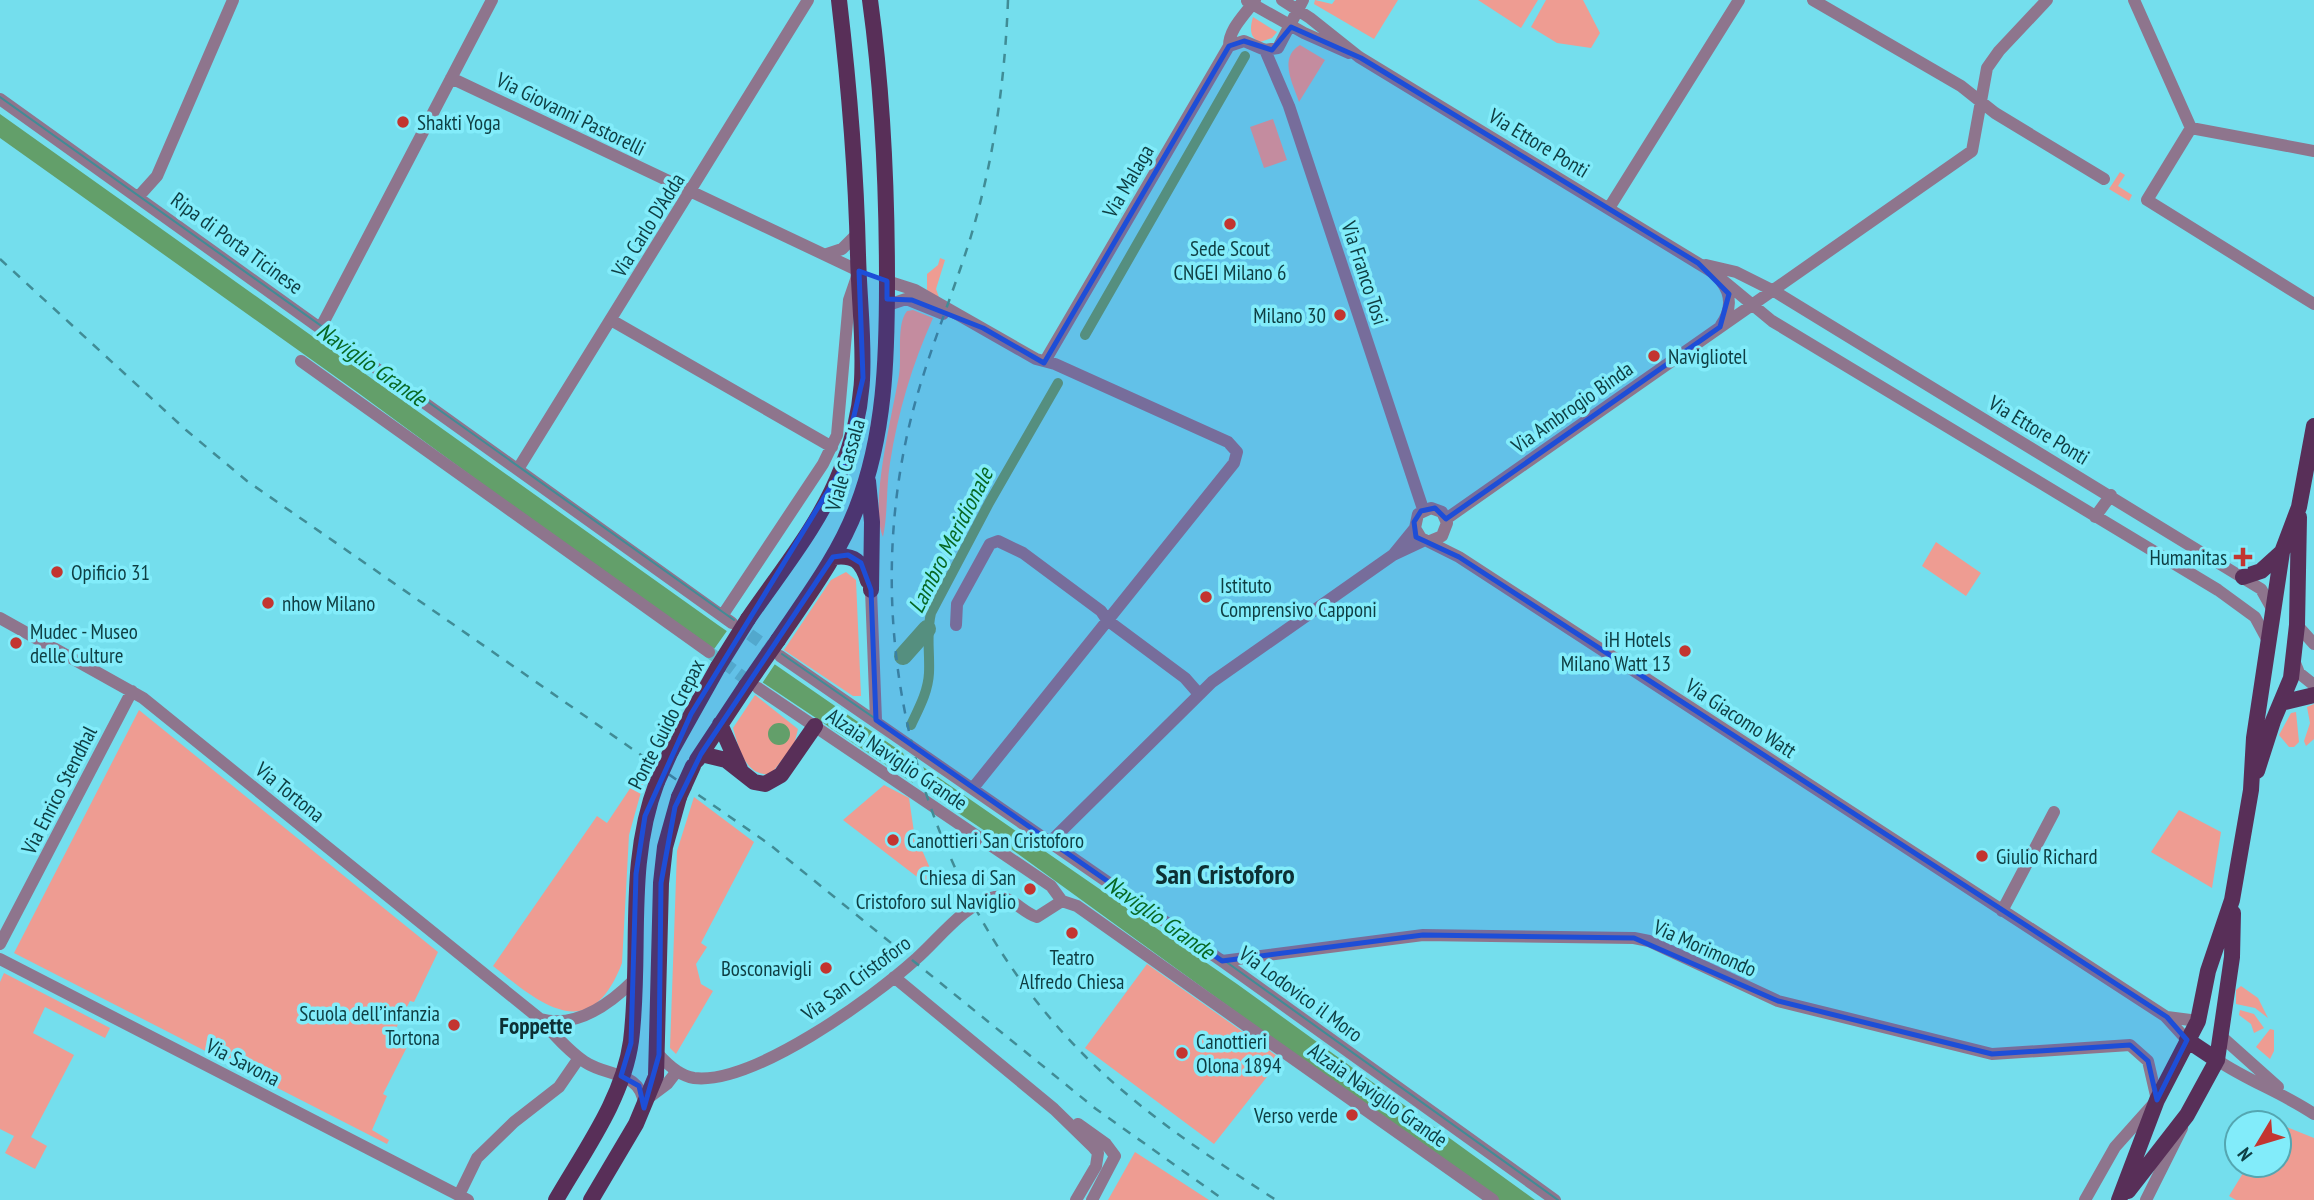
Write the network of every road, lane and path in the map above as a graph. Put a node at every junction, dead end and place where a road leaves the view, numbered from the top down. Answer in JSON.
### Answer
{"nodes":[{"id":1,"x":233,"y":0,"type":"edge"},
{"id":2,"x":492,"y":0,"type":"edge"},
{"id":3,"x":808,"y":0,"type":"edge"},
{"id":4,"x":839,"y":0,"type":"edge"},
{"id":5,"x":870,"y":0,"type":"edge"},
{"id":6,"x":1282,"y":0,"type":"edge"},
{"id":7,"x":1739,"y":0,"type":"edge"},
{"id":8,"x":1813,"y":0,"type":"edge"},
{"id":9,"x":2047,"y":0,"type":"edge"},
{"id":10,"x":2134,"y":0,"type":"edge"},
{"id":11,"x":1251,"y":2,"type":"edge"},
{"id":12,"x":1301,"y":5,"type":"edge"},
{"id":13,"x":1241,"y":19,"type":"junction"},
{"id":14,"x":1291,"y":27,"type":"junction"},
{"id":15,"x":1251,"y":43,"type":"junction"},
{"id":16,"x":1229,"y":46,"type":"junction"},
{"id":17,"x":1265,"y":50,"type":"junction"},
{"id":18,"x":1359,"y":57,"type":"junction"},
{"id":19,"x":450,"y":78,"type":"junction"},
{"id":20,"x":0,"y":99,"type":"edge"},
{"id":21,"x":1980,"y":101,"type":"junction"},
{"id":22,"x":2191,"y":128,"type":"junction"},
{"id":23,"x":2314,"y":151,"type":"edge"},
{"id":24,"x":2104,"y":179,"type":"dead end"},
{"id":25,"x":691,"y":192,"type":"junction"},
{"id":26,"x":139,"y":196,"type":"junction"},
{"id":27,"x":1609,"y":208,"type":"junction"},
{"id":28,"x":858,"y":233,"type":"junction"},
{"id":29,"x":827,"y":254,"type":"junction"},
{"id":30,"x":1698,"y":263,"type":"junction"},
{"id":31,"x":859,"y":271,"type":"junction"},
{"id":32,"x":1714,"y":273,"type":"junction"},
{"id":33,"x":1795,"y":277,"type":"junction"},
{"id":34,"x":887,"y":281,"type":"junction"},
{"id":35,"x":1774,"y":291,"type":"junction"},
{"id":36,"x":2314,"y":304,"type":"edge"},
{"id":37,"x":888,"y":305,"type":"junction"},
{"id":38,"x":1753,"y":306,"type":"junction"},
{"id":39,"x":1796,"y":306,"type":"junction"},
{"id":40,"x":611,"y":320,"type":"junction"},
{"id":41,"x":321,"y":327,"type":"junction"},
{"id":42,"x":1720,"y":327,"type":"junction"},
{"id":43,"x":984,"y":328,"type":"junction"},
{"id":44,"x":301,"y":361,"type":"dead end"},
{"id":45,"x":1045,"y":361,"type":"junction"},
{"id":46,"x":1948,"y":397,"type":"junction"},
{"id":47,"x":1936,"y":420,"type":"junction"},
{"id":48,"x":2314,"y":426,"type":"edge"},
{"id":49,"x":832,"y":447,"type":"junction"},
{"id":50,"x":518,"y":469,"type":"junction"},
{"id":51,"x":868,"y":477,"type":"junction"},
{"id":52,"x":2110,"y":495,"type":"junction"},
{"id":53,"x":2300,"y":507,"type":"junction"},
{"id":54,"x":1423,"y":509,"type":"junction"},
{"id":55,"x":2095,"y":517,"type":"junction"},
{"id":56,"x":1446,"y":519,"type":"junction"},
{"id":57,"x":1415,"y":528,"type":"junction"},
{"id":58,"x":1443,"y":535,"type":"junction"},
{"id":59,"x":1428,"y":540,"type":"junction"},
{"id":60,"x":2282,"y":552,"type":"junction"},
{"id":61,"x":1393,"y":555,"type":"junction"},
{"id":62,"x":833,"y":557,"type":"junction"},
{"id":63,"x":1459,"y":557,"type":"junction"},
{"id":64,"x":2237,"y":574,"type":"junction"},
{"id":65,"x":871,"y":590,"type":"junction"},
{"id":66,"x":2218,"y":590,"type":"junction"},
{"id":67,"x":2274,"y":612,"type":"junction"},
{"id":68,"x":0,"y":618,"type":"edge"},
{"id":69,"x":734,"y":619,"type":"junction"},
{"id":70,"x":1107,"y":620,"type":"junction"},
{"id":71,"x":956,"y":625,"type":"dead end"},
{"id":72,"x":2297,"y":625,"type":"junction"},
{"id":73,"x":2268,"y":640,"type":"junction"},
{"id":74,"x":2314,"y":644,"type":"edge"},
{"id":75,"x":779,"y":648,"type":"junction"},
{"id":76,"x":709,"y":652,"type":"tunnel mouth"},
{"id":77,"x":2293,"y":658,"type":"junction"},
{"id":78,"x":2314,"y":685,"type":"edge"},
{"id":79,"x":758,"y":688,"type":"tunnel mouth"},
{"id":80,"x":132,"y":691,"type":"junction"},
{"id":81,"x":1199,"y":694,"type":"junction"},
{"id":82,"x":2314,"y":695,"type":"edge"},
{"id":83,"x":2281,"y":703,"type":"junction"},
{"id":84,"x":876,"y":720,"type":"junction"},
{"id":85,"x":720,"y":724,"type":"junction"},
{"id":86,"x":815,"y":726,"type":"junction"},
{"id":87,"x":701,"y":754,"type":"junction"},
{"id":88,"x":741,"y":771,"type":"junction"},
{"id":89,"x":973,"y":788,"type":"junction"},
{"id":90,"x":2251,"y":790,"type":"junction"},
{"id":91,"x":2054,"y":812,"type":"dead end"},
{"id":92,"x":1050,"y":842,"type":"junction"},
{"id":93,"x":2232,"y":900,"type":"junction"},
{"id":94,"x":1062,"y":901,"type":"junction"},
{"id":95,"x":2003,"y":911,"type":"junction"},
{"id":96,"x":0,"y":944,"type":"edge"},
{"id":97,"x":0,"y":960,"type":"edge"},
{"id":98,"x":1222,"y":961,"type":"junction"},
{"id":99,"x":894,"y":977,"type":"junction"},
{"id":100,"x":634,"y":980,"type":"junction"},
{"id":101,"x":2167,"y":1017,"type":"junction"},
{"id":102,"x":540,"y":1019,"type":"junction"},
{"id":103,"x":2198,"y":1021,"type":"junction"},
{"id":104,"x":2222,"y":1037,"type":"junction"},
{"id":105,"x":2187,"y":1040,"type":"junction"},
{"id":106,"x":659,"y":1055,"type":"junction"},
{"id":107,"x":579,"y":1058,"type":"junction"},
{"id":108,"x":2217,"y":1060,"type":"junction"},
{"id":109,"x":677,"y":1070,"type":"junction"},
{"id":110,"x":623,"y":1071,"type":"junction"},
{"id":111,"x":2286,"y":1095,"type":"junction"},
{"id":112,"x":2157,"y":1100,"type":"junction"},
{"id":113,"x":646,"y":1103,"type":"junction"},
{"id":114,"x":1054,"y":1109,"type":"junction"},
{"id":115,"x":2314,"y":1114,"type":"edge"},
{"id":116,"x":2187,"y":1115,"type":"junction"},
{"id":117,"x":1091,"y":1191,"type":"edge"},
{"id":118,"x":463,"y":1198,"type":"edge"},
{"id":119,"x":556,"y":1200,"type":"edge"},
{"id":120,"x":591,"y":1200,"type":"edge"},
{"id":121,"x":1076,"y":1200,"type":"edge"},
{"id":122,"x":1493,"y":1200,"type":"edge"},
{"id":123,"x":1555,"y":1200,"type":"edge"},
{"id":124,"x":2085,"y":1200,"type":"edge"},
{"id":125,"x":2120,"y":1200,"type":"edge"},
{"id":126,"x":2146,"y":1200,"type":"edge"}],
"edges":[{"from":1,"to":26,"type":"street"},
{"from":2,"to":19,"type":"street"},
{"from":3,"to":25,"type":"street","name":"Via Carlo D'Adda"},
{"from":4,"to":28,"type":"main road","name":"Viale Cassala"},
{"from":5,"to":34,"type":"main road","name":"Viale Cassala"},
{"from":6,"to":12,"type":"street","name":"Via Ettore Ponti"},
{"from":7,"to":27,"type":"street"},
{"from":8,"to":21,"type":"street"},
{"from":9,"to":21,"type":"street","name":"Via Ambrogio Binda"},
{"from":10,"to":22,"type":"street"},
{"from":11,"to":13,"type":"street","name":"Via Malaga"},
{"from":11,"to":14,"type":"street","name":"Via Ettore Ponti"},
{"from":12,"to":14,"type":"street"},
{"from":12,"to":18,"type":"street","name":"Via Ettore Ponti"},
{"from":13,"to":15,"type":"street"},
{"from":13,"to":16,"type":"street","name":"Via Malaga"},
{"from":14,"to":17,"type":"street"},
{"from":14,"to":18,"type":"street","name":"Via Ettore Ponti"},
{"from":15,"to":16,"type":"street"},
{"from":15,"to":17,"type":"street"},
{"from":16,"to":45,"type":"street","name":"Via Malaga"},
{"from":17,"to":54,"type":"street","name":"Via Franco Tosi"},
{"from":18,"to":27,"type":"street","name":"Via Ettore Ponti"},
{"from":19,"to":25,"type":"street","name":"Via Giovanni Pastorelli"},
{"from":19,"to":41,"type":"street"},
{"from":20,"to":26,"type":"street","name":"Ripa di Porta Ticinese"},
{"from":21,"to":24,"type":"street"},
{"from":21,"to":33,"type":"street","name":"Via Ambrogio Binda"},
{"from":22,"to":23,"type":"street"},
{"from":22,"to":36,"type":"street"},
{"from":25,"to":29,"type":"street","name":"Via Giovanni Pastorelli"},
{"from":25,"to":40,"type":"street","name":"Via Carlo D'Adda"},
{"from":26,"to":41,"type":"street","name":"Ripa di Porta Ticinese"},
{"from":27,"to":30,"type":"street","name":"Via Ettore Ponti"},
{"from":28,"to":29,"type":"street"},
{"from":28,"to":31,"type":"main road","name":"Viale Cassala"},
{"from":29,"to":31,"type":"street","name":"Via Giovanni Pastorelli"},
{"from":30,"to":32,"type":"street","name":"Via Ettore Ponti"},
{"from":30,"to":35,"type":"street","name":"Via Ettore Ponti"},
{"from":31,"to":34,"type":"main road"},
{"from":31,"to":49,"type":"street","name":"Viale Cassala"},
{"from":31,"to":69,"type":"main road","name":"Viale Cassala"},
{"from":32,"to":38,"type":"street","name":"Via Ettore Ponti"},
{"from":32,"to":42,"type":"street"},
{"from":33,"to":35,"type":"street","name":"Via Ambrogio Binda"},
{"from":33,"to":39,"type":"street"},
{"from":34,"to":37,"type":"main road","name":"Viale Cassala"},
{"from":34,"to":43,"type":"street"},
{"from":35,"to":38,"type":"street","name":"Via Ambrogio Binda"},
{"from":35,"to":39,"type":"street","name":"Via Ettore Ponti"},
{"from":37,"to":43,"type":"street"},
{"from":37,"to":51,"type":"main road","name":"Viale Cassala"},
{"from":38,"to":42,"type":"street","name":"Via Ambrogio Binda"},
{"from":38,"to":47,"type":"street","name":"Via Ettore Ponti"},
{"from":39,"to":46,"type":"street","name":"Via Ettore Ponti"},
{"from":40,"to":49,"type":"street"},
{"from":40,"to":50,"type":"street","name":"Via Carlo D'Adda"},
{"from":41,"to":50,"type":"street","name":"Ripa di Porta Ticinese"},
{"from":42,"to":56,"type":"street","name":"Via Ambrogio Binda"},
{"from":43,"to":45,"type":"street"},
{"from":44,"to":76,"type":"street"},
{"from":45,"to":70,"type":"street"},
{"from":46,"to":47,"type":"street"},
{"from":46,"to":52,"type":"street","name":"Via Ettore Ponti"},
{"from":47,"to":55,"type":"street","name":"Via Ettore Ponti"},
{"from":48,"to":53,"type":"main road"},
{"from":49,"to":69,"type":"street","name":"Viale Cassala"},
{"from":50,"to":69,"type":"street","name":"Ripa di Porta Ticinese"},
{"from":51,"to":62,"type":"main road","name":"Viale Cassala"},
{"from":51,"to":65,"type":"main road"},
{"from":52,"to":55,"type":"street"},
{"from":52,"to":64,"type":"street","name":"Via Ettore Ponti"},
{"from":53,"to":60,"type":"main road"},
{"from":53,"to":72,"type":"main road"},
{"from":54,"to":56,"type":"street"},
{"from":54,"to":57,"type":"street"},
{"from":55,"to":66,"type":"street","name":"Via Ettore Ponti"},
{"from":56,"to":58,"type":"street"},
{"from":57,"to":59,"type":"street"},
{"from":57,"to":61,"type":"street"},
{"from":58,"to":59,"type":"street"},
{"from":58,"to":63,"type":"street","name":"Via Giacomo Watt"},
{"from":59,"to":61,"type":"street"},
{"from":59,"to":63,"type":"street","name":"Via Giacomo Watt"},
{"from":60,"to":64,"type":"main road"},
{"from":60,"to":67,"type":"main road"},
{"from":61,"to":81,"type":"street"},
{"from":62,"to":65,"type":"main road"},
{"from":62,"to":75,"type":"main road","name":"Viale Cassala"},
{"from":63,"to":95,"type":"street","name":"Via Giacomo Watt"},
{"from":64,"to":66,"type":"street"},
{"from":64,"to":67,"type":"street","name":"Via Ettore Ponti"},
{"from":65,"to":84,"type":"street"},
{"from":66,"to":73,"type":"street","name":"Via Ettore Ponti"},
{"from":67,"to":72,"type":"main road"},
{"from":67,"to":73,"type":"main road"},
{"from":68,"to":80,"type":"street","name":"Via Tortona"},
{"from":69,"to":100,"type":"main road","name":"Ponte Guido Crepax","bridge":true},
{"from":70,"to":71,"type":"street"},
{"from":70,"to":81,"type":"street"},
{"from":70,"to":89,"type":"street"},
{"from":72,"to":74,"type":"street"},
{"from":72,"to":77,"type":"main road"},
{"from":73,"to":77,"type":"main road"},
{"from":73,"to":90,"type":"main road"},
{"from":75,"to":84,"type":"street","name":"Via Lodovico il Moro"},
{"from":75,"to":85,"type":"main road","name":"Ponte Guido Crepax","bridge":true},
{"from":77,"to":78,"type":"street"},
{"from":77,"to":83,"type":"main road"},
{"from":79,"to":86,"type":"street","name":"Alzaia Naviglio Grande"},
{"from":80,"to":96,"type":"street","name":"Via Enrico Stendhal"},
{"from":80,"to":102,"type":"street","name":"Via Tortona"},
{"from":81,"to":92,"type":"street"},
{"from":82,"to":83,"type":"main road"},
{"from":83,"to":90,"type":"main road"},
{"from":84,"to":89,"type":"street","name":"Via Lodovico il Moro"},
{"from":85,"to":87,"type":"main road","name":"Ponte Guido Crepax"},
{"from":85,"to":88,"type":"main road"},
{"from":86,"to":88,"type":"main road"},
{"from":86,"to":94,"type":"street","name":"Alzaia Naviglio Grande"},
{"from":87,"to":88,"type":"main road"},
{"from":87,"to":106,"type":"main road","name":"Ponte Guido Crepax","bridge":true},
{"from":89,"to":92,"type":"street","name":"Via Lodovico il Moro"},
{"from":90,"to":93,"type":"main road"},
{"from":91,"to":95,"type":"street"},
{"from":92,"to":98,"type":"street","name":"Via Lodovico il Moro"},
{"from":93,"to":103,"type":"main road"},
{"from":93,"to":104,"type":"main road"},
{"from":94,"to":99,"type":"street","name":"Via San Cristoforo"},
{"from":94,"to":122,"type":"street","name":"Alzaia Naviglio Grande"},
{"from":95,"to":101,"type":"street","name":"Via Giacomo Watt"},
{"from":97,"to":118,"type":"street","name":"Via Savona"},
{"from":98,"to":112,"type":"street","name":"Via Morimondo"},
{"from":98,"to":123,"type":"street","name":"Via Lodovico il Moro"},
{"from":99,"to":109,"type":"street","name":"Via San Cristoforo"},
{"from":99,"to":114,"type":"street"},
{"from":100,"to":102,"type":"street"},
{"from":100,"to":110,"type":"main road","name":"Ponte Guido Crepax"},
{"from":101,"to":103,"type":"street"},
{"from":101,"to":105,"type":"street"},
{"from":102,"to":107,"type":"street","name":"Via Tortona"},
{"from":103,"to":104,"type":"main road"},
{"from":103,"to":105,"type":"main road"},
{"from":104,"to":108,"type":"main road"},
{"from":104,"to":111,"type":"street"},
{"from":105,"to":108,"type":"main road"},
{"from":105,"to":112,"type":"main road"},
{"from":106,"to":109,"type":"street","name":"Via San Cristoforo"},
{"from":106,"to":113,"type":"main road","name":"Ponte Guido Crepax"},
{"from":107,"to":110,"type":"street","name":"Via Tortona"},
{"from":107,"to":118,"type":"street"},
{"from":108,"to":111,"type":"street"},
{"from":108,"to":116,"type":"main road"},
{"from":109,"to":113,"type":"street"},
{"from":110,"to":113,"type":"street"},
{"from":110,"to":119,"type":"main road","name":"Ponte Guido Crepax"},
{"from":111,"to":115,"type":"street"},
{"from":112,"to":124,"type":"street"},
{"from":112,"to":125,"type":"main road"},
{"from":113,"to":120,"type":"main road","name":"Ponte Guido Crepax"},
{"from":114,"to":117,"type":"street"},
{"from":114,"to":117,"type":"street"},
{"from":116,"to":125,"type":"main road"},
{"from":116,"to":126,"type":"street"},
{"from":117,"to":121,"type":"street"}]}
